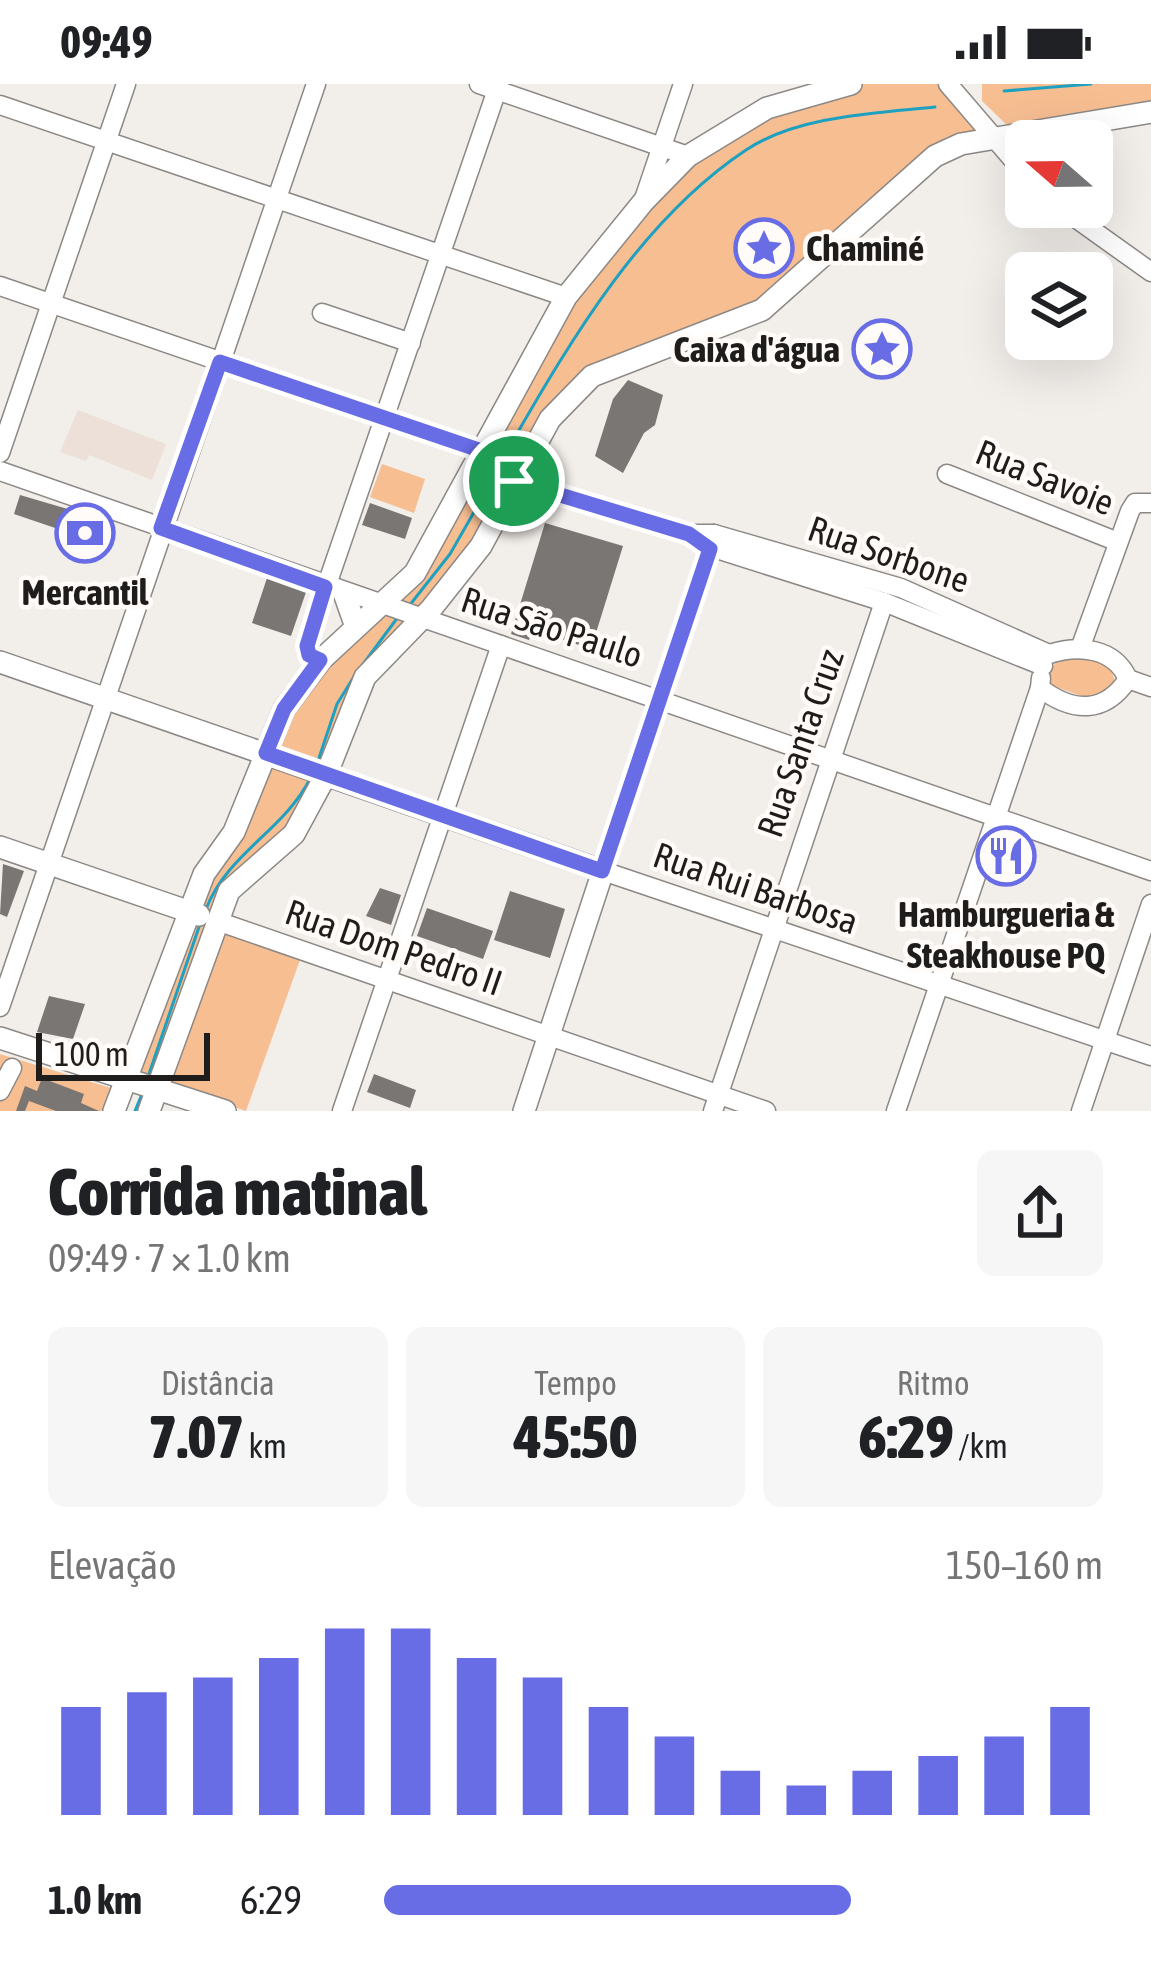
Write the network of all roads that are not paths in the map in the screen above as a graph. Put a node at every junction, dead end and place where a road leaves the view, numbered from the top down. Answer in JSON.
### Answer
{"nodes":[{"id":1,"x":126,"y":84,"type":"edge"},
{"id":2,"x":316,"y":84,"type":"edge"},
{"id":3,"x":683,"y":84,"type":"edge"},
{"id":4,"x":851,"y":84,"type":"edge"},
{"id":5,"x":948,"y":84,"type":"edge"},
{"id":6,"x":492,"y":86,"type":"edge"},
{"id":7,"x":0,"y":105,"type":"edge"},
{"id":8,"x":1151,"y":112,"type":"edge"},
{"id":9,"x":1112,"y":120,"type":"edge"},
{"id":10,"x":1005,"y":137,"type":"edge"},
{"id":11,"x":994,"y":138,"type":"junction"},
{"id":12,"x":107,"y":140,"type":"junction"},
{"id":13,"x":662,"y":145,"type":"junction"},
{"id":14,"x":1005,"y":151,"type":"edge"},
{"id":15,"x":688,"y":156,"type":"junction"},
{"id":16,"x":277,"y":199,"type":"junction"},
{"id":17,"x":644,"y":201,"type":"junction"},
{"id":18,"x":1089,"y":228,"type":"edge"},
{"id":19,"x":441,"y":253,"type":"junction"},
{"id":20,"x":1151,"y":272,"type":"edge"},
{"id":21,"x":0,"y":286,"type":"edge"},
{"id":22,"x":566,"y":297,"type":"junction"},
{"id":23,"x":49,"y":303,"type":"junction"},
{"id":24,"x":322,"y":313,"type":"dead end"},
{"id":25,"x":411,"y":343,"type":"junction"},
{"id":26,"x":220,"y":362,"type":"junction"},
{"id":27,"x":385,"y":417,"type":"junction"},
{"id":28,"x":482,"y":451,"type":"junction"},
{"id":29,"x":0,"y":452,"type":"edge"},
{"id":30,"x":0,"y":471,"type":"edge"},
{"id":31,"x":947,"y":473,"type":"dead end"},
{"id":32,"x":514,"y":481,"type":"junction"},
{"id":33,"x":1147,"y":502,"type":"edge"},
{"id":34,"x":161,"y":528,"type":"junction"},
{"id":35,"x":712,"y":542,"type":"junction"},
{"id":36,"x":1118,"y":542,"type":"junction"},
{"id":37,"x":335,"y":590,"type":"junction"},
{"id":38,"x":884,"y":602,"type":"junction"},
{"id":39,"x":388,"y":607,"type":"junction"},
{"id":40,"x":419,"y":618,"type":"junction"},
{"id":41,"x":356,"y":627,"type":"junction"},
{"id":42,"x":975,"y":629,"type":"junction"},
{"id":43,"x":501,"y":646,"type":"junction"},
{"id":44,"x":1081,"y":646,"type":"junction"},
{"id":45,"x":320,"y":660,"type":"junction"},
{"id":46,"x":1046,"y":660,"type":"junction"},
{"id":47,"x":0,"y":662,"type":"edge"},
{"id":48,"x":1128,"y":679,"type":"junction"},
{"id":49,"x":1151,"y":687,"type":"edge"},
{"id":50,"x":1040,"y":688,"type":"junction"},
{"id":51,"x":104,"y":698,"type":"junction"},
{"id":52,"x":660,"y":698,"type":"junction"},
{"id":53,"x":266,"y":753,"type":"junction"},
{"id":54,"x":829,"y":757,"type":"junction"},
{"id":55,"x":318,"y":770,"type":"junction"},
{"id":56,"x":445,"y":814,"type":"junction"},
{"id":57,"x":994,"y":817,"type":"junction"},
{"id":58,"x":0,"y":847,"type":"edge"},
{"id":59,"x":47,"y":862,"type":"junction"},
{"id":60,"x":602,"y":871,"type":"junction"},
{"id":61,"x":1151,"y":871,"type":"edge"},
{"id":62,"x":1151,"y":904,"type":"edge"},
{"id":63,"x":203,"y":917,"type":"junction"},
{"id":64,"x":773,"y":928,"type":"junction"},
{"id":65,"x":387,"y":981,"type":"junction"},
{"id":66,"x":938,"y":986,"type":"junction"},
{"id":67,"x":0,"y":1007,"type":"edge"},
{"id":68,"x":549,"y":1034,"type":"junction"},
{"id":69,"x":0,"y":1039,"type":"edge"},
{"id":70,"x":1106,"y":1040,"type":"junction"},
{"id":71,"x":1151,"y":1056,"type":"edge"},
{"id":72,"x":12,"y":1068,"type":"dead end"},
{"id":73,"x":144,"y":1084,"type":"junction"},
{"id":74,"x":0,"y":1090,"type":"edge"},
{"id":75,"x":716,"y":1103,"type":"edge"},
{"id":76,"x":114,"y":1111,"type":"edge"},
{"id":77,"x":149,"y":1111,"type":"edge"},
{"id":78,"x":225,"y":1111,"type":"edge"},
{"id":79,"x":342,"y":1111,"type":"edge"},
{"id":80,"x":524,"y":1111,"type":"edge"},
{"id":81,"x":766,"y":1111,"type":"edge"},
{"id":82,"x":896,"y":1111,"type":"edge"},
{"id":83,"x":1081,"y":1111,"type":"edge"}],
"edges":[{"from":1,"to":12,"type":"street"},
{"from":2,"to":16,"type":"street"},
{"from":3,"to":13,"type":"street"},
{"from":4,"to":15,"type":"main road"},
{"from":5,"to":11,"type":"street"},
{"from":6,"to":13,"type":"street"},
{"from":6,"to":19,"type":"street"},
{"from":7,"to":12,"type":"street"},
{"from":8,"to":9,"type":"main road"},
{"from":10,"to":11,"type":"main road"},
{"from":11,"to":14,"type":"street"},
{"from":11,"to":32,"type":"main road"},
{"from":12,"to":16,"type":"street"},
{"from":12,"to":23,"type":"street"},
{"from":13,"to":15,"type":"street"},
{"from":13,"to":17,"type":"street"},
{"from":15,"to":17,"type":"main road"},
{"from":16,"to":19,"type":"street"},
{"from":16,"to":26,"type":"street"},
{"from":17,"to":22,"type":"main road"},
{"from":18,"to":20,"type":"street"},
{"from":19,"to":22,"type":"street"},
{"from":19,"to":25,"type":"street"},
{"from":21,"to":23,"type":"street"},
{"from":22,"to":28,"type":"main road"},
{"from":23,"to":26,"type":"street"},
{"from":23,"to":29,"type":"street"},
{"from":24,"to":25,"type":"street"},
{"from":25,"to":27,"type":"street"},
{"from":26,"to":27,"type":"street"},
{"from":26,"to":34,"type":"street"},
{"from":27,"to":28,"type":"street"},
{"from":27,"to":37,"type":"street"},
{"from":28,"to":32,"type":"street","name":"Rua Sorbone"},
{"from":28,"to":39,"type":"main road"},
{"from":30,"to":34,"type":"street","name":"Rua São Paulo"},
{"from":31,"to":36,"type":"street","name":"Rua Savoie"},
{"from":32,"to":35,"type":"street","name":"Rua Sorbone"},
{"from":32,"to":40,"type":"main road"},
{"from":33,"to":36,"type":"street"},
{"from":34,"to":37,"type":"street","name":"Rua São Paulo"},
{"from":34,"to":51,"type":"street"},
{"from":35,"to":38,"type":"street","name":"Rua Sorbone"},
{"from":35,"to":42,"type":"street","name":"Rua Sorbone"},
{"from":35,"to":52,"type":"street"},
{"from":36,"to":44,"type":"street"},
{"from":37,"to":39,"type":"street","name":"Rua São Paulo"},
{"from":37,"to":41,"type":"main road"},
{"from":37,"to":45,"type":"street"},
{"from":38,"to":42,"type":"street","name":"Rua Sorbone"},
{"from":38,"to":54,"type":"street","name":"Rua Santa Cruz"},
{"from":39,"to":40,"type":"street","name":"Rua São Paulo"},
{"from":39,"to":41,"type":"main road"},
{"from":40,"to":43,"type":"street","name":"Rua São Paulo"},
{"from":40,"to":55,"type":"main road"},
{"from":41,"to":45,"type":"main road"},
{"from":42,"to":46,"type":"street","name":"Rua Sorbone"},
{"from":43,"to":52,"type":"street","name":"Rua São Paulo"},
{"from":43,"to":56,"type":"street"},
{"from":44,"to":46,"type":"street"},
{"from":44,"to":48,"type":"street"},
{"from":45,"to":53,"type":"main road"},
{"from":46,"to":50,"type":"street"},
{"from":47,"to":51,"type":"main road","name":"Rua Rui Barbosa"},
{"from":48,"to":49,"type":"street"},
{"from":48,"to":50,"type":"street"},
{"from":50,"to":57,"type":"street"},
{"from":51,"to":53,"type":"main road","name":"Rua Rui Barbosa"},
{"from":51,"to":59,"type":"street"},
{"from":52,"to":54,"type":"street","name":"Rua São Paulo"},
{"from":52,"to":60,"type":"street"},
{"from":53,"to":55,"type":"main road","name":"Rua Rui Barbosa"},
{"from":53,"to":63,"type":"main road"},
{"from":54,"to":57,"type":"street","name":"Rua São Paulo"},
{"from":54,"to":64,"type":"street","name":"Rua Santa Cruz"},
{"from":55,"to":56,"type":"main road","name":"Rua Rui Barbosa"},
{"from":55,"to":63,"type":"main road"},
{"from":56,"to":60,"type":"main road","name":"Rua Rui Barbosa"},
{"from":56,"to":65,"type":"street"},
{"from":57,"to":61,"type":"street","name":"Rua São Paulo"},
{"from":57,"to":66,"type":"street"},
{"from":58,"to":59,"type":"main road","name":"Rua Dom Pedro II"},
{"from":59,"to":63,"type":"main road","name":"Rua Dom Pedro II"},
{"from":59,"to":67,"type":"street"},
{"from":60,"to":64,"type":"street","name":"Rua Rui Barbosa"},
{"from":60,"to":68,"type":"main road"},
{"from":62,"to":70,"type":"street"},
{"from":63,"to":65,"type":"street","name":"Rua Dom Pedro II"},
{"from":63,"to":73,"type":"main road"},
{"from":64,"to":66,"type":"street","name":"Rua Rui Barbosa"},
{"from":64,"to":75,"type":"street","name":"Rua Santa Cruz"},
{"from":65,"to":68,"type":"street","name":"Rua Dom Pedro II"},
{"from":65,"to":79,"type":"street"},
{"from":66,"to":70,"type":"street","name":"Rua Rui Barbosa"},
{"from":66,"to":82,"type":"street"},
{"from":68,"to":75,"type":"street","name":"Rua Dom Pedro II"},
{"from":68,"to":80,"type":"main road"},
{"from":69,"to":73,"type":"main road"},
{"from":70,"to":71,"type":"street","name":"Rua Rui Barbosa"},
{"from":70,"to":83,"type":"street"},
{"from":72,"to":74,"type":"street"},
{"from":73,"to":76,"type":"main road"},
{"from":73,"to":77,"type":"main road"},
{"from":73,"to":78,"type":"main road"},
{"from":75,"to":81,"type":"street","name":"Rua Dom Pedro II"}]}
